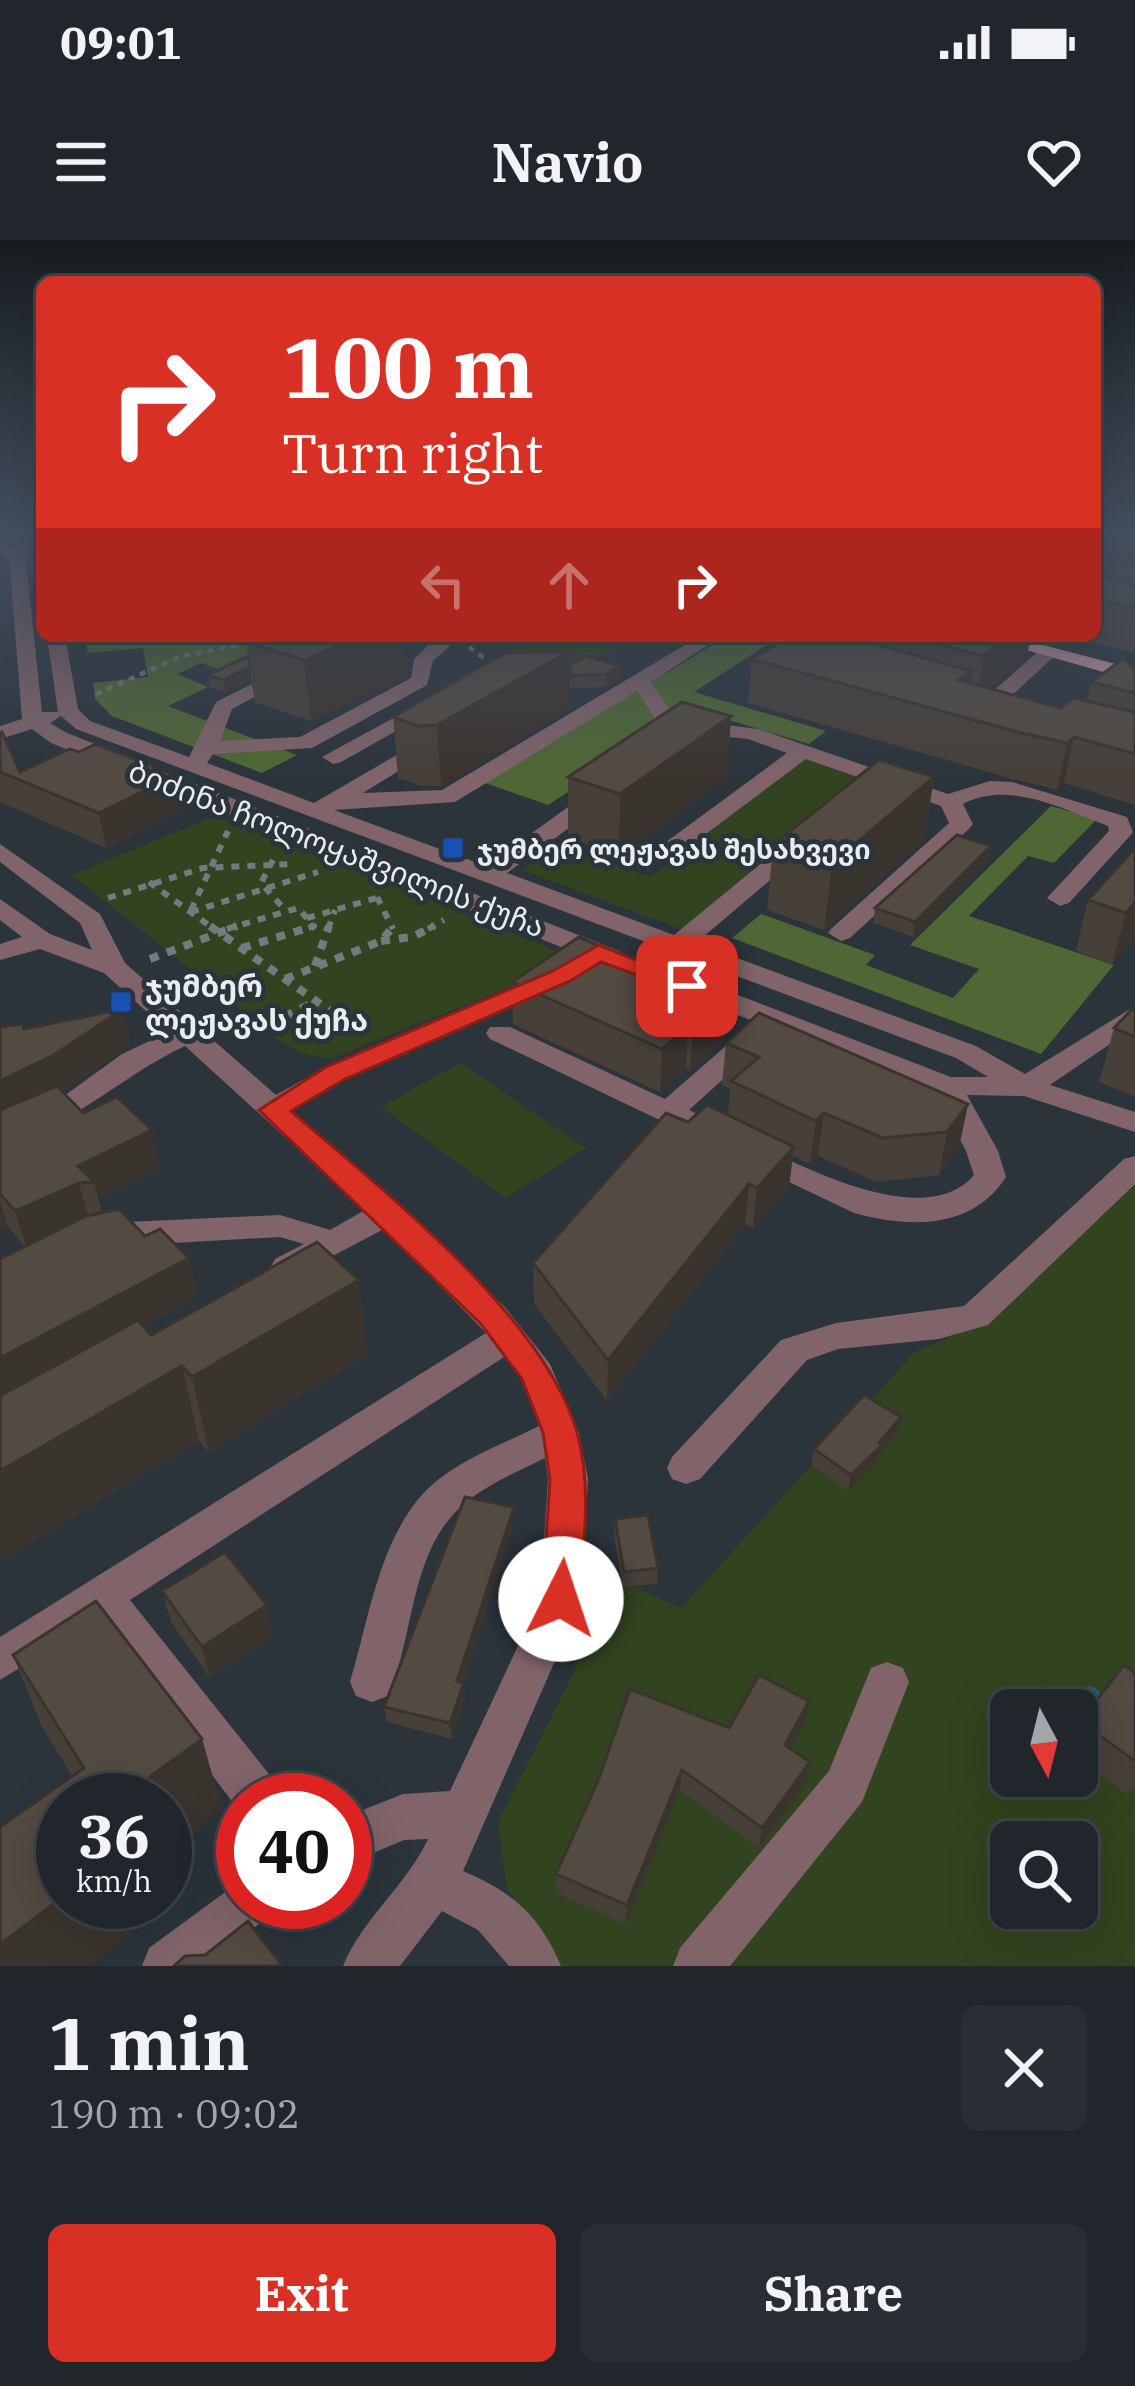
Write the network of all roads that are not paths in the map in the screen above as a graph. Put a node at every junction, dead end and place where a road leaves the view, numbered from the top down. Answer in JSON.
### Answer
{"nodes":[{"id":1,"x":23,"y":618,"type":"edge"},
{"id":2,"x":58,"y":642,"type":"edge"},
{"id":3,"x":447,"y":642,"type":"edge"},
{"id":4,"x":694,"y":642,"type":"edge"},
{"id":5,"x":1010,"y":642,"type":"edge"},
{"id":6,"x":26,"y":647,"type":"junction"},
{"id":7,"x":0,"y":650,"type":"edge"},
{"id":8,"x":1049,"y":652,"type":"junction"},
{"id":9,"x":314,"y":660,"type":"edge"},
{"id":10,"x":496,"y":667,"type":"edge"},
{"id":11,"x":1135,"y":675,"type":"edge"},
{"id":12,"x":640,"y":680,"type":"junction"},
{"id":13,"x":612,"y":697,"type":"junction"},
{"id":14,"x":567,"y":698,"type":"edge"},
{"id":15,"x":79,"y":705,"type":"junction"},
{"id":16,"x":33,"y":721,"type":"junction"},
{"id":17,"x":1025,"y":723,"type":"edge"},
{"id":18,"x":459,"y":724,"type":"edge"},
{"id":19,"x":0,"y":733,"type":"edge"},
{"id":20,"x":296,"y":745,"type":"junction"},
{"id":21,"x":806,"y":750,"type":"junction"},
{"id":22,"x":200,"y":756,"type":"junction"},
{"id":23,"x":333,"y":758,"type":"junction"},
{"id":24,"x":377,"y":773,"type":"junction"},
{"id":25,"x":627,"y":776,"type":"edge"},
{"id":26,"x":266,"y":791,"type":"junction"},
{"id":27,"x":950,"y":802,"type":"junction"},
{"id":28,"x":326,"y":806,"type":"junction"},
{"id":29,"x":239,"y":809,"type":"junction"},
{"id":30,"x":827,"y":820,"type":"edge"},
{"id":31,"x":424,"y":850,"type":"junction"},
{"id":32,"x":670,"y":850,"type":"dead end"},
{"id":33,"x":0,"y":851,"type":"edge"},
{"id":34,"x":393,"y":869,"type":"junction"},
{"id":35,"x":489,"y":874,"type":"junction"},
{"id":36,"x":1060,"y":898,"type":"dead end"},
{"id":37,"x":0,"y":907,"type":"edge"},
{"id":38,"x":598,"y":915,"type":"junction"},
{"id":39,"x":841,"y":933,"type":"dead end"},
{"id":40,"x":41,"y":940,"type":"junction"},
{"id":41,"x":678,"y":945,"type":"junction"},
{"id":42,"x":585,"y":946,"type":"junction"},
{"id":43,"x":0,"y":952,"type":"edge"},
{"id":44,"x":116,"y":970,"type":"junction"},
{"id":45,"x":802,"y":991,"type":"junction"},
{"id":46,"x":1135,"y":1013,"type":"edge"},
{"id":47,"x":774,"y":1018,"type":"junction"},
{"id":48,"x":181,"y":1029,"type":"junction"},
{"id":49,"x":500,"y":1033,"type":"dead end"},
{"id":50,"x":120,"y":1035,"type":"edge"},
{"id":51,"x":947,"y":1086,"type":"junction"},
{"id":52,"x":1026,"y":1087,"type":"junction"},
{"id":53,"x":273,"y":1110,"type":"junction"},
{"id":54,"x":668,"y":1112,"type":"junction"},
{"id":55,"x":1135,"y":1122,"type":"edge"},
{"id":56,"x":0,"y":1137,"type":"edge"},
{"id":57,"x":1135,"y":1166,"type":"edge"},
{"id":58,"x":387,"y":1213,"type":"junction"},
{"id":59,"x":77,"y":1242,"type":"edge"},
{"id":60,"x":326,"y":1246,"type":"junction"},
{"id":61,"x":265,"y":1280,"type":"edge"},
{"id":62,"x":508,"y":1336,"type":"junction"},
{"id":63,"x":560,"y":1433,"type":"junction"},
{"id":64,"x":686,"y":1468,"type":"dead end"},
{"id":65,"x":101,"y":1595,"type":"junction"},
{"id":66,"x":0,"y":1660,"type":"edge"},
{"id":67,"x":372,"y":1682,"type":"dead end"},
{"id":68,"x":887,"y":1682,"type":"dead end"},
{"id":69,"x":239,"y":1773,"type":"edge"},
{"id":70,"x":465,"y":1814,"type":"junction"},
{"id":71,"x":372,"y":1829,"type":"edge"},
{"id":72,"x":433,"y":1883,"type":"junction"},
{"id":73,"x":216,"y":1927,"type":"edge"},
{"id":74,"x":167,"y":1966,"type":"edge"},
{"id":75,"x":368,"y":1966,"type":"edge"},
{"id":76,"x":536,"y":1966,"type":"edge"},
{"id":77,"x":698,"y":1966,"type":"edge"}],
"edges":[{"from":1,"to":6,"type":"street"},
{"from":2,"to":15,"type":"street"},
{"from":3,"to":20,"type":"street"},
{"from":4,"to":12,"type":"street"},
{"from":5,"to":8,"type":"main road"},
{"from":6,"to":7,"type":"street"},
{"from":6,"to":16,"type":"street"},
{"from":8,"to":11,"type":"main road"},
{"from":8,"to":17,"type":"street"},
{"from":9,"to":22,"type":"street"},
{"from":10,"to":23,"type":"street"},
{"from":12,"to":13,"type":"street"},
{"from":12,"to":21,"type":"street"},
{"from":13,"to":14,"type":"street"},
{"from":13,"to":28,"type":"street"},
{"from":15,"to":16,"type":"street"},
{"from":15,"to":22,"type":"street","name":"ბიძინა ჩოლოყაშვილის ქუჩა"},
{"from":16,"to":19,"type":"street"},
{"from":16,"to":29,"type":"street","name":"ბიძინა ჩოლოყაშვილის ქუჩა"},
{"from":18,"to":24,"type":"street"},
{"from":20,"to":22,"type":"street"},
{"from":20,"to":23,"type":"street"},
{"from":21,"to":27,"type":"street"},
{"from":21,"to":32,"type":"street"},
{"from":22,"to":26,"type":"street","name":"ბიძინა ჩოლოყაშვილის ქუჩა"},
{"from":23,"to":24,"type":"street"},
{"from":24,"to":28,"type":"street"},
{"from":25,"to":35,"type":"street"},
{"from":26,"to":28,"type":"street","name":"ბიძინა ჩოლოყაშვილის ქუჩა"},
{"from":26,"to":29,"type":"street"},
{"from":27,"to":36,"type":"street"},
{"from":27,"to":39,"type":"street"},
{"from":28,"to":31,"type":"street","name":"ბიძინა ჩოლოყაშვილის ქუჩა"},
{"from":29,"to":34,"type":"street","name":"ბიძინა ჩოლოყაშვილის ქუჩა"},
{"from":30,"to":41,"type":"street"},
{"from":31,"to":34,"type":"street"},
{"from":31,"to":35,"type":"street","name":"ბიძინა ჩოლოყაშვილის ქუჩა"},
{"from":33,"to":44,"type":"street"},
{"from":34,"to":42,"type":"street","name":"ბიძინა ჩოლოყაშვილის ქუჩა"},
{"from":35,"to":38,"type":"street","name":"ბიძინა ჩოლოყაშვილის ქუჩა"},
{"from":37,"to":40,"type":"street"},
{"from":38,"to":41,"type":"street","name":"ბიძინა ჩოლოყაშვილის ქუჩა"},
{"from":38,"to":42,"type":"street"},
{"from":40,"to":43,"type":"street"},
{"from":40,"to":44,"type":"street"},
{"from":41,"to":45,"type":"street","name":"ბიძინა ჩოლოყაშვილის ქუჩა"},
{"from":42,"to":47,"type":"street","name":"ბიძინა ჩოლოყაშვილის ქუჩა"},
{"from":42,"to":53,"type":"street"},
{"from":44,"to":48,"type":"street"},
{"from":45,"to":47,"type":"street"},
{"from":45,"to":52,"type":"street","name":"ბიძინა ჩოლოყაშვილის ქუჩა"},
{"from":46,"to":52,"type":"street"},
{"from":47,"to":51,"type":"street","name":"ბიძინა ჩოლოყაშვილის ქუჩა"},
{"from":47,"to":54,"type":"street"},
{"from":48,"to":50,"type":"street"},
{"from":48,"to":53,"type":"street"},
{"from":48,"to":56,"type":"street"},
{"from":49,"to":54,"type":"street"},
{"from":51,"to":52,"type":"street","name":"ბიძინა ჩოლოყაშვილის ქუჩა"},
{"from":51,"to":54,"type":"street"},
{"from":52,"to":55,"type":"street","name":"ბიძინა ჩოლოყაშვილის ქუჩა"},
{"from":53,"to":58,"type":"street"},
{"from":57,"to":64,"type":"street"},
{"from":58,"to":60,"type":"street"},
{"from":58,"to":62,"type":"street"},
{"from":59,"to":60,"type":"street"},
{"from":60,"to":61,"type":"street"},
{"from":62,"to":63,"type":"street"},
{"from":62,"to":65,"type":"street"},
{"from":63,"to":67,"type":"street"},
{"from":63,"to":70,"type":"street"},
{"from":65,"to":66,"type":"street"},
{"from":65,"to":69,"type":"street"},
{"from":68,"to":77,"type":"street"},
{"from":70,"to":71,"type":"street"},
{"from":70,"to":72,"type":"street"},
{"from":72,"to":75,"type":"street"},
{"from":72,"to":76,"type":"street"},
{"from":73,"to":74,"type":"street"}]}
